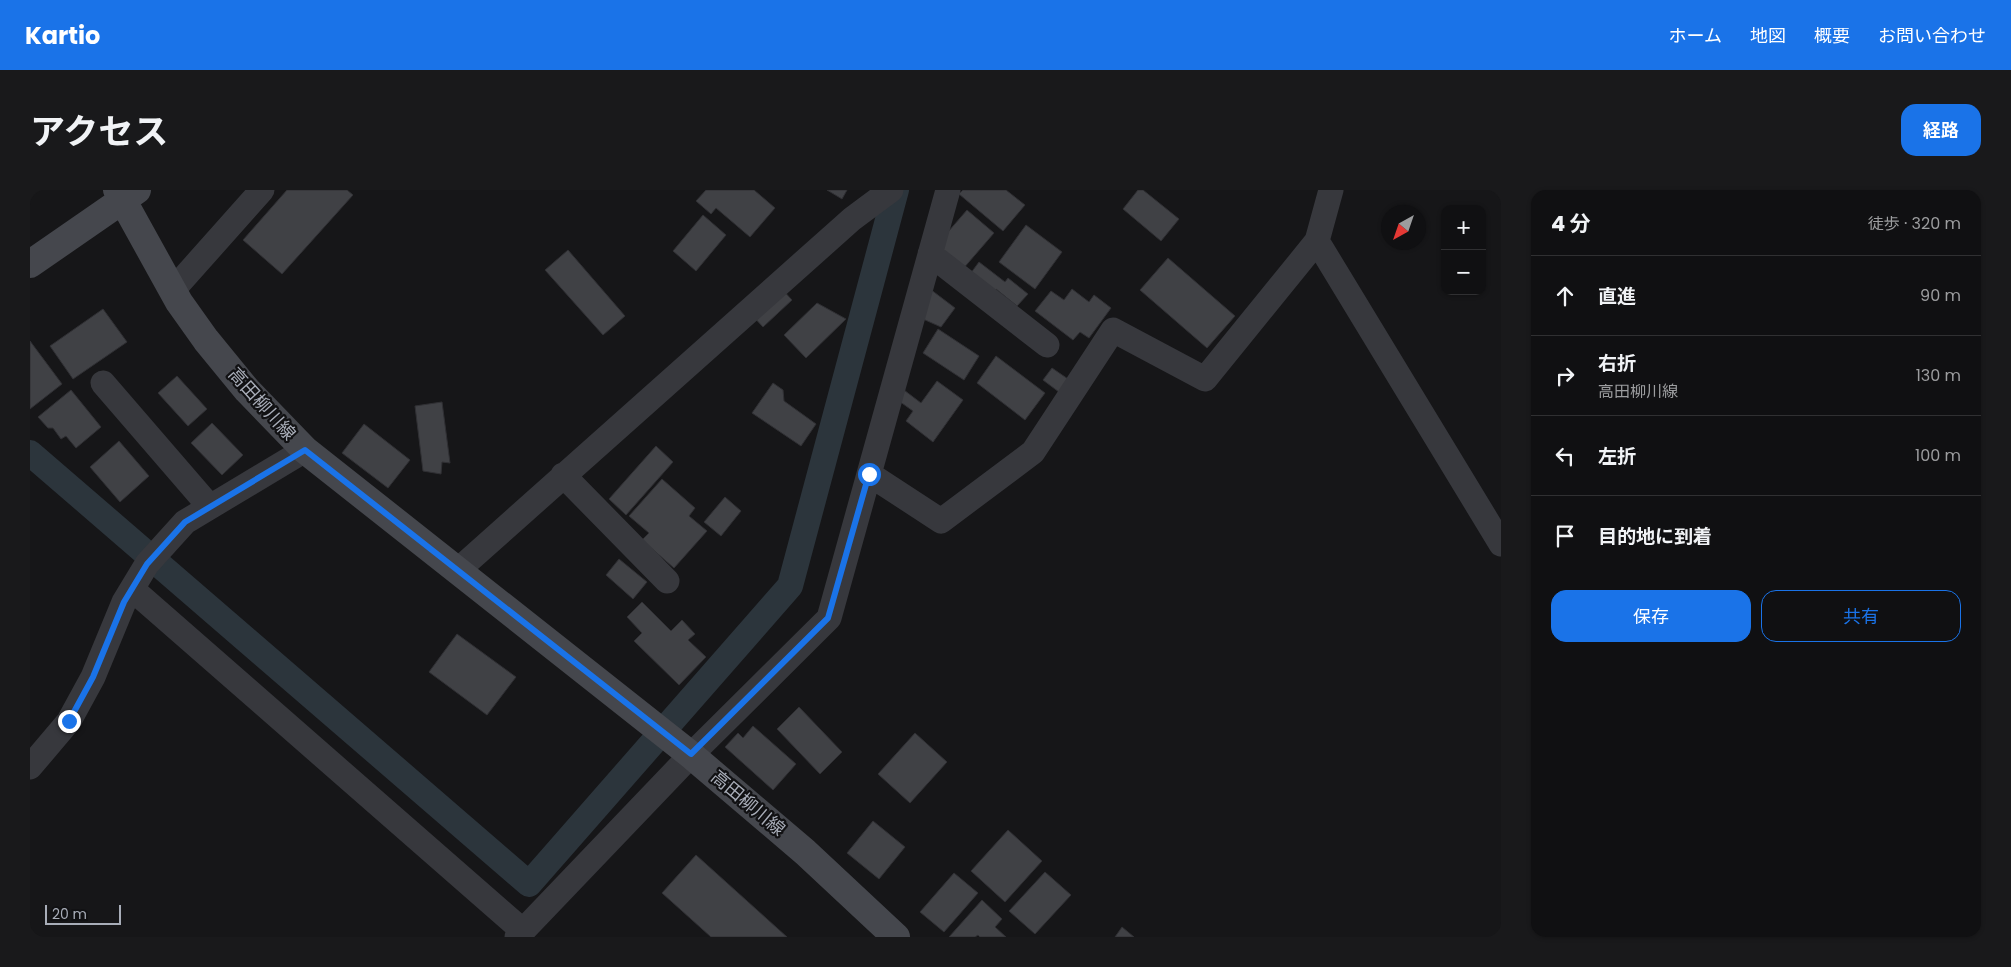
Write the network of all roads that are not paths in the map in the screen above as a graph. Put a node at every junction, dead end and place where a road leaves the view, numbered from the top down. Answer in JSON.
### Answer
{"nodes":[{"id":1,"x":262,"y":190,"type":"edge"},
{"id":2,"x":890,"y":190,"type":"edge"},
{"id":3,"x":948,"y":190,"type":"edge"},
{"id":4,"x":1330,"y":190,"type":"edge"},
{"id":5,"x":125,"y":193,"type":"edge"},
{"id":6,"x":865,"y":205,"type":"edge"},
{"id":7,"x":1317,"y":241,"type":"junction"},
{"id":8,"x":930,"y":254,"type":"junction"},
{"id":9,"x":30,"y":264,"type":"edge"},
{"id":10,"x":173,"y":290,"type":"junction"},
{"id":11,"x":1047,"y":345,"type":"dead end"},
{"id":12,"x":103,"y":383,"type":"dead end"},
{"id":13,"x":305,"y":450,"type":"junction"},
{"id":14,"x":869,"y":474,"type":"junction"},
{"id":15,"x":563,"y":475,"type":"junction"},
{"id":16,"x":210,"y":507,"type":"junction"},
{"id":17,"x":1501,"y":544,"type":"edge"},
{"id":18,"x":456,"y":571,"type":"junction"},
{"id":19,"x":666,"y":581,"type":"dead end"},
{"id":20,"x":128,"y":596,"type":"junction"},
{"id":21,"x":691,"y":754,"type":"junction"},
{"id":22,"x":30,"y":767,"type":"edge"},
{"id":23,"x":520,"y":934,"type":"edge"},
{"id":24,"x":896,"y":937,"type":"edge"}],
"edges":[{"from":1,"to":10,"type":"street"},
{"from":2,"to":6,"type":"street"},
{"from":3,"to":8,"type":"street"},
{"from":4,"to":7,"type":"street"},
{"from":5,"to":9,"type":"main road"},
{"from":5,"to":10,"type":"main road","name":"高田柳川線"},
{"from":6,"to":15,"type":"street"},
{"from":7,"to":14,"type":"street"},
{"from":7,"to":17,"type":"street"},
{"from":8,"to":11,"type":"street"},
{"from":8,"to":14,"type":"street"},
{"from":10,"to":13,"type":"main road","name":"高田柳川線"},
{"from":12,"to":16,"type":"street"},
{"from":13,"to":16,"type":"street"},
{"from":13,"to":18,"type":"main road","name":"高田柳川線"},
{"from":14,"to":21,"type":"street"},
{"from":15,"to":18,"type":"street"},
{"from":15,"to":19,"type":"street"},
{"from":16,"to":20,"type":"street"},
{"from":18,"to":21,"type":"main road","name":"高田柳川線"},
{"from":20,"to":22,"type":"street"},
{"from":20,"to":23,"type":"street"},
{"from":21,"to":23,"type":"street"},
{"from":21,"to":24,"type":"main road","name":"高田柳川線"}]}
